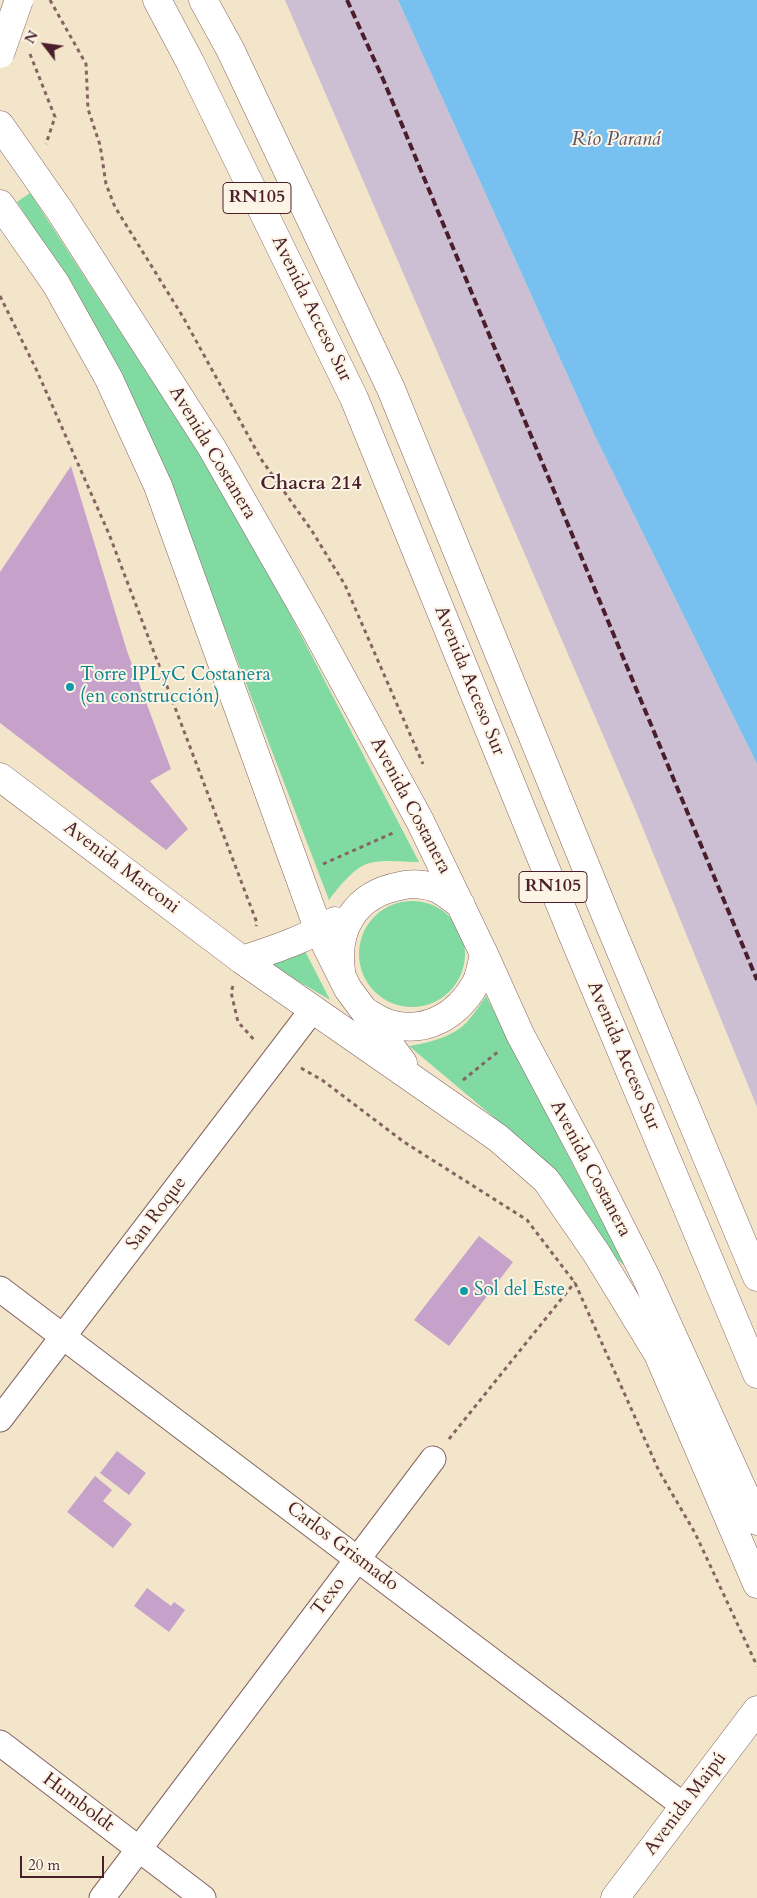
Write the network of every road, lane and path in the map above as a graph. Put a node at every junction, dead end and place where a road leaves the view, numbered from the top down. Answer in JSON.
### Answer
{"nodes":[{"id":1,"x":19,"y":0,"type":"edge"},
{"id":2,"x":156,"y":0,"type":"edge"},
{"id":3,"x":203,"y":0,"type":"edge"},
{"id":4,"x":28,"y":51,"type":"dead end"},
{"id":5,"x":0,"y":54,"type":"edge"},
{"id":6,"x":0,"y":125,"type":"edge"},
{"id":7,"x":31,"y":170,"type":"junction"},
{"id":8,"x":0,"y":204,"type":"edge"},
{"id":9,"x":0,"y":777,"type":"edge"},
{"id":10,"x":420,"y":821,"type":"junction"},
{"id":11,"x":299,"y":875,"type":"junction"},
{"id":12,"x":461,"y":904,"type":"junction"},
{"id":13,"x":360,"y":905,"type":"junction"},
{"id":14,"x":319,"y":931,"type":"junction"},
{"id":15,"x":484,"y":954,"type":"junction"},
{"id":16,"x":242,"y":960,"type":"junction"},
{"id":17,"x":341,"y":974,"type":"junction"},
{"id":18,"x":363,"y":1008,"type":"junction"},
{"id":19,"x":313,"y":1009,"type":"junction"},
{"id":20,"x":520,"y":1034,"type":"junction"},
{"id":21,"x":352,"y":1036,"type":"joint"},
{"id":22,"x":414,"y":1079,"type":"junction"},
{"id":23,"x":441,"y":1098,"type":"junction"},
{"id":24,"x":597,"y":1254,"type":"junction"},
{"id":25,"x":757,"y":1277,"type":"edge"},
{"id":26,"x":0,"y":1289,"type":"edge"},
{"id":27,"x":64,"y":1337,"type":"junction"},
{"id":28,"x":757,"y":1374,"type":"edge"},
{"id":29,"x":0,"y":1419,"type":"edge"},
{"id":30,"x":433,"y":1459,"type":"joint"},
{"id":31,"x":757,"y":1521,"type":"edge"},
{"id":32,"x":358,"y":1559,"type":"junction"},
{"id":33,"x":757,"y":1584,"type":"edge"},
{"id":34,"x":757,"y":1710,"type":"edge"},
{"id":35,"x":0,"y":1743,"type":"edge"},
{"id":36,"x":684,"y":1806,"type":"junction"},
{"id":37,"x":139,"y":1849,"type":"junction"},
{"id":38,"x":102,"y":1898,"type":"edge"},
{"id":39,"x":203,"y":1898,"type":"edge"},
{"id":40,"x":614,"y":1898,"type":"edge"}],
"edges":[{"from":1,"to":5,"type":"main road","bridge":true},
{"from":2,"to":28,"type":"main road","name":"Avenida Acceso Sur","number":"RN105"},
{"from":3,"to":25,"type":"main road","name":"Avenida Acceso Sur","number":"RN105"},
{"from":4,"to":7,"type":"path"},
{"from":6,"to":7,"type":"main road","name":"Avenida Costanera"},
{"from":7,"to":10,"type":"main road","name":"Avenida Costanera"},
{"from":8,"to":11,"type":"main road","name":"Avenida Costanera"},
{"from":9,"to":16,"type":"main road","name":"Avenida Marconi"},
{"from":10,"to":11,"type":"path"},
{"from":10,"to":12,"type":"main road","name":"Avenida Costanera"},
{"from":11,"to":14,"type":"main road","name":"Avenida Costanera"},
{"from":12,"to":13,"type":"main road"},
{"from":12,"to":15,"type":"main road","name":"Avenida Costanera"},
{"from":13,"to":14,"type":"main road"},
{"from":13,"to":17,"type":"main road"},
{"from":14,"to":16,"type":"main road"},
{"from":14,"to":17,"type":"main road","name":"Avenida Costanera"},
{"from":15,"to":18,"type":"main road"},
{"from":15,"to":20,"type":"main road","name":"Avenida Costanera"},
{"from":16,"to":19,"type":"main road","name":"Avenida Marconi"},
{"from":17,"to":18,"type":"main road","name":"Avenida Costanera"},
{"from":18,"to":19,"type":"main road"},
{"from":18,"to":22,"type":"main road","name":"Avenida Costanera"},
{"from":19,"to":21,"type":"main road","name":"Avenida Marconi"},
{"from":19,"to":27,"type":"street","name":"San Roque"},
{"from":20,"to":23,"type":"path"},
{"from":20,"to":31,"type":"main road","name":"Avenida Costanera"},
{"from":21,"to":22,"type":"main road","name":"Avenida Costanera"},
{"from":22,"to":23,"type":"main road","name":"Avenida Costanera"},
{"from":23,"to":24,"type":"main road","name":"Avenida Costanera"},
{"from":24,"to":30,"type":"path"},
{"from":24,"to":33,"type":"main road","name":"Avenida Costanera"},
{"from":26,"to":27,"type":"street","name":"Carlos Grismado"},
{"from":27,"to":29,"type":"street","name":"San Roque"},
{"from":27,"to":32,"type":"street","name":"Carlos Grismado"},
{"from":30,"to":32,"type":"street","name":"Texo"},
{"from":32,"to":36,"type":"street","name":"Carlos Grismado"},
{"from":32,"to":37,"type":"street","name":"Texo"},
{"from":34,"to":36,"type":"main road","name":"Avenida Maipú"},
{"from":35,"to":37,"type":"street","name":"Humboldt"},
{"from":36,"to":40,"type":"main road","name":"Avenida Maipú"},
{"from":37,"to":38,"type":"street","name":"Texo"},
{"from":37,"to":39,"type":"street","name":"Humboldt"}]}
